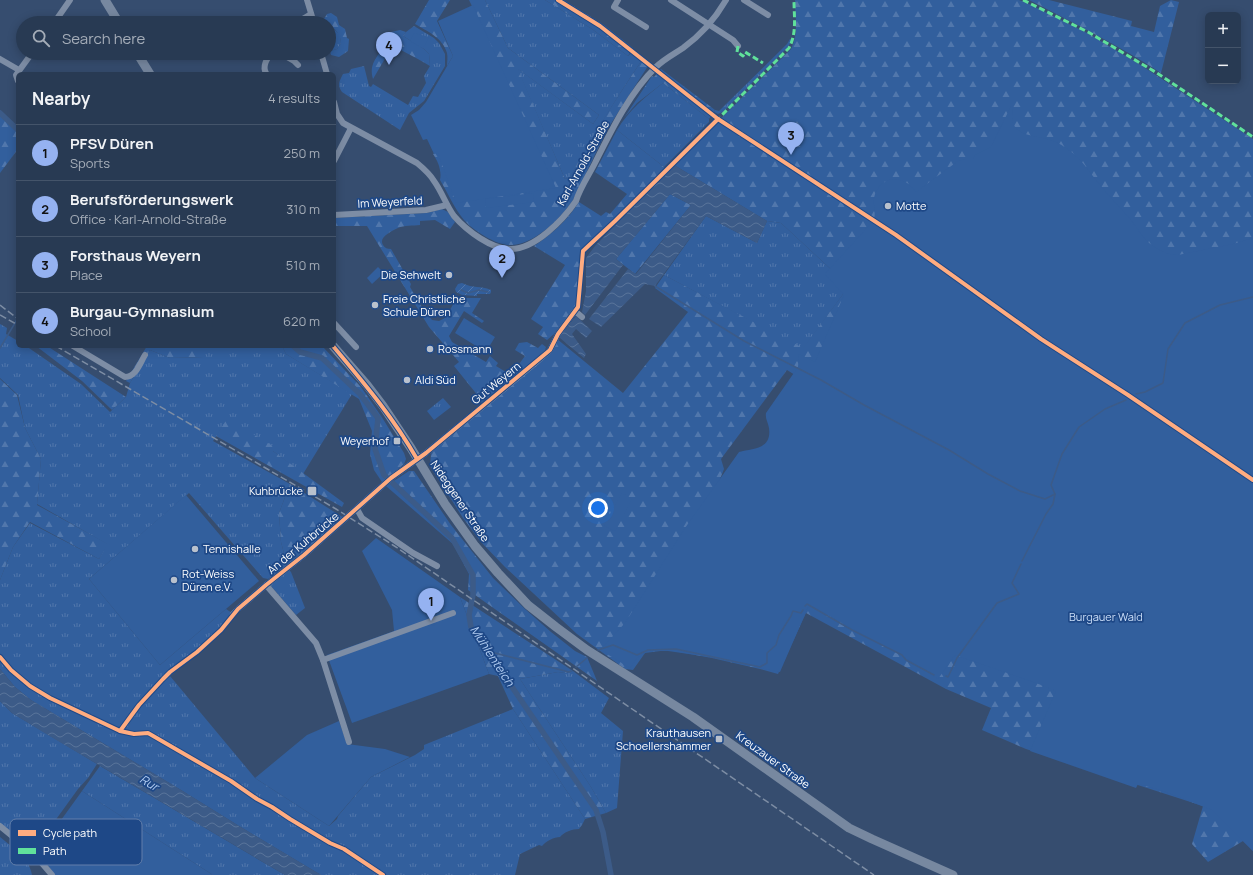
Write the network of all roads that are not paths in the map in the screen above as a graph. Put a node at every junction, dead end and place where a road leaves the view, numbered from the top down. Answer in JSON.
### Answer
{"nodes":[{"id":1,"x":70,"y":0,"type":"edge"},
{"id":2,"x":104,"y":0,"type":"edge"},
{"id":3,"x":307,"y":0,"type":"edge"},
{"id":4,"x":671,"y":0,"type":"edge"},
{"id":5,"x":726,"y":0,"type":"edge"},
{"id":6,"x":744,"y":0,"type":"edge"},
{"id":7,"x":615,"y":1,"type":"edge"},
{"id":8,"x":311,"y":14,"type":"joint"},
{"id":9,"x":768,"y":15,"type":"dead end"},
{"id":10,"x":59,"y":16,"type":"edge"},
{"id":11,"x":114,"y":16,"type":"edge"},
{"id":12,"x":308,"y":16,"type":"edge"},
{"id":13,"x":709,"y":24,"type":"junction"},
{"id":14,"x":646,"y":27,"type":"dead end"},
{"id":15,"x":738,"y":46,"type":"dead end"},
{"id":16,"x":0,"y":59,"type":"edge"},
{"id":17,"x":27,"y":60,"type":"edge"},
{"id":18,"x":141,"y":60,"type":"edge"},
{"id":19,"x":268,"y":60,"type":"edge"},
{"id":20,"x":292,"y":60,"type":"edge"},
{"id":21,"x":323,"y":60,"type":"edge"},
{"id":22,"x":298,"y":65,"type":"dead end"},
{"id":23,"x":19,"y":70,"type":"joint"},
{"id":24,"x":149,"y":72,"type":"edge"},
{"id":25,"x":266,"y":72,"type":"dead end"},
{"id":26,"x":326,"y":72,"type":"edge"},
{"id":27,"x":336,"y":107,"type":"edge"},
{"id":28,"x":351,"y":128,"type":"junction"},
{"id":29,"x":336,"y":157,"type":"edge"},
{"id":30,"x":447,"y":205,"type":"junction"},
{"id":31,"x":336,"y":215,"type":"edge"},
{"id":32,"x":582,"y":317,"type":"dead end"},
{"id":33,"x":336,"y":325,"type":"edge"},
{"id":34,"x":356,"y":346,"type":"dead end"},
{"id":35,"x":76,"y":348,"type":"edge"},
{"id":36,"x":335,"y":348,"type":"edge"},
{"id":37,"x":144,"y":355,"type":"dead end"},
{"id":38,"x":417,"y":459,"type":"junction"},
{"id":39,"x":357,"y":509,"type":"junction"},
{"id":40,"x":437,"y":566,"type":"dead end"},
{"id":41,"x":266,"y":585,"type":"junction"},
{"id":42,"x":453,"y":613,"type":"dead end"},
{"id":43,"x":233,"y":614,"type":"dead end"},
{"id":44,"x":587,"y":650,"type":"joint"},
{"id":45,"x":323,"y":660,"type":"junction"},
{"id":46,"x":349,"y":742,"type":"dead end"},
{"id":47,"x":0,"y":826,"type":"edge"},
{"id":48,"x":10,"y":834,"type":"edge"},
{"id":49,"x":43,"y":865,"type":"edge"},
{"id":50,"x":52,"y":875,"type":"edge"},
{"id":51,"x":953,"y":875,"type":"edge"}],
"edges":[{"from":1,"to":10,"type":"street"},
{"from":2,"to":11,"type":"main road"},
{"from":3,"to":8,"type":"street"},
{"from":4,"to":13,"type":"street"},
{"from":5,"to":13,"type":"street","name":"Karl-Arnold-Straße"},
{"from":6,"to":9,"type":"street"},
{"from":7,"to":14,"type":"street"},
{"from":8,"to":12,"type":"street"},
{"from":13,"to":15,"type":"street"},
{"from":13,"to":30,"type":"street","name":"Karl-Arnold-Straße"},
{"from":16,"to":23,"type":"street"},
{"from":17,"to":23,"type":"street"},
{"from":18,"to":24,"type":"main road"},
{"from":19,"to":25,"type":"street"},
{"from":20,"to":22,"type":"street"},
{"from":21,"to":26,"type":"street"},
{"from":27,"to":28,"type":"street","name":"Karl-Arnold-Straße"},
{"from":28,"to":29,"type":"street"},
{"from":28,"to":30,"type":"street","name":"Karl-Arnold-Straße"},
{"from":30,"to":31,"type":"street","name":"Im Weyerfeld"},
{"from":32,"to":38,"type":"street","name":"Gut Weyern"},
{"from":33,"to":34,"type":"street"},
{"from":35,"to":37,"type":"street"},
{"from":36,"to":38,"type":"main road","name":"Nideggener Straße"},
{"from":38,"to":39,"type":"street","name":"An der Kuhbrücke"},
{"from":38,"to":44,"type":"main road","name":"Nideggener Straße"},
{"from":39,"to":40,"type":"street"},
{"from":39,"to":41,"type":"street","name":"An der Kuhbrücke"},
{"from":41,"to":43,"type":"street","name":"An der Kuhbrücke"},
{"from":41,"to":45,"type":"street","name":"An der Kuhbrücke"},
{"from":42,"to":45,"type":"street"},
{"from":44,"to":51,"type":"main road","name":"Kreuzauer Straße"},
{"from":45,"to":46,"type":"street","name":"An der Kuhbrücke"},
{"from":47,"to":48,"type":"street"},
{"from":49,"to":50,"type":"street"}]}
